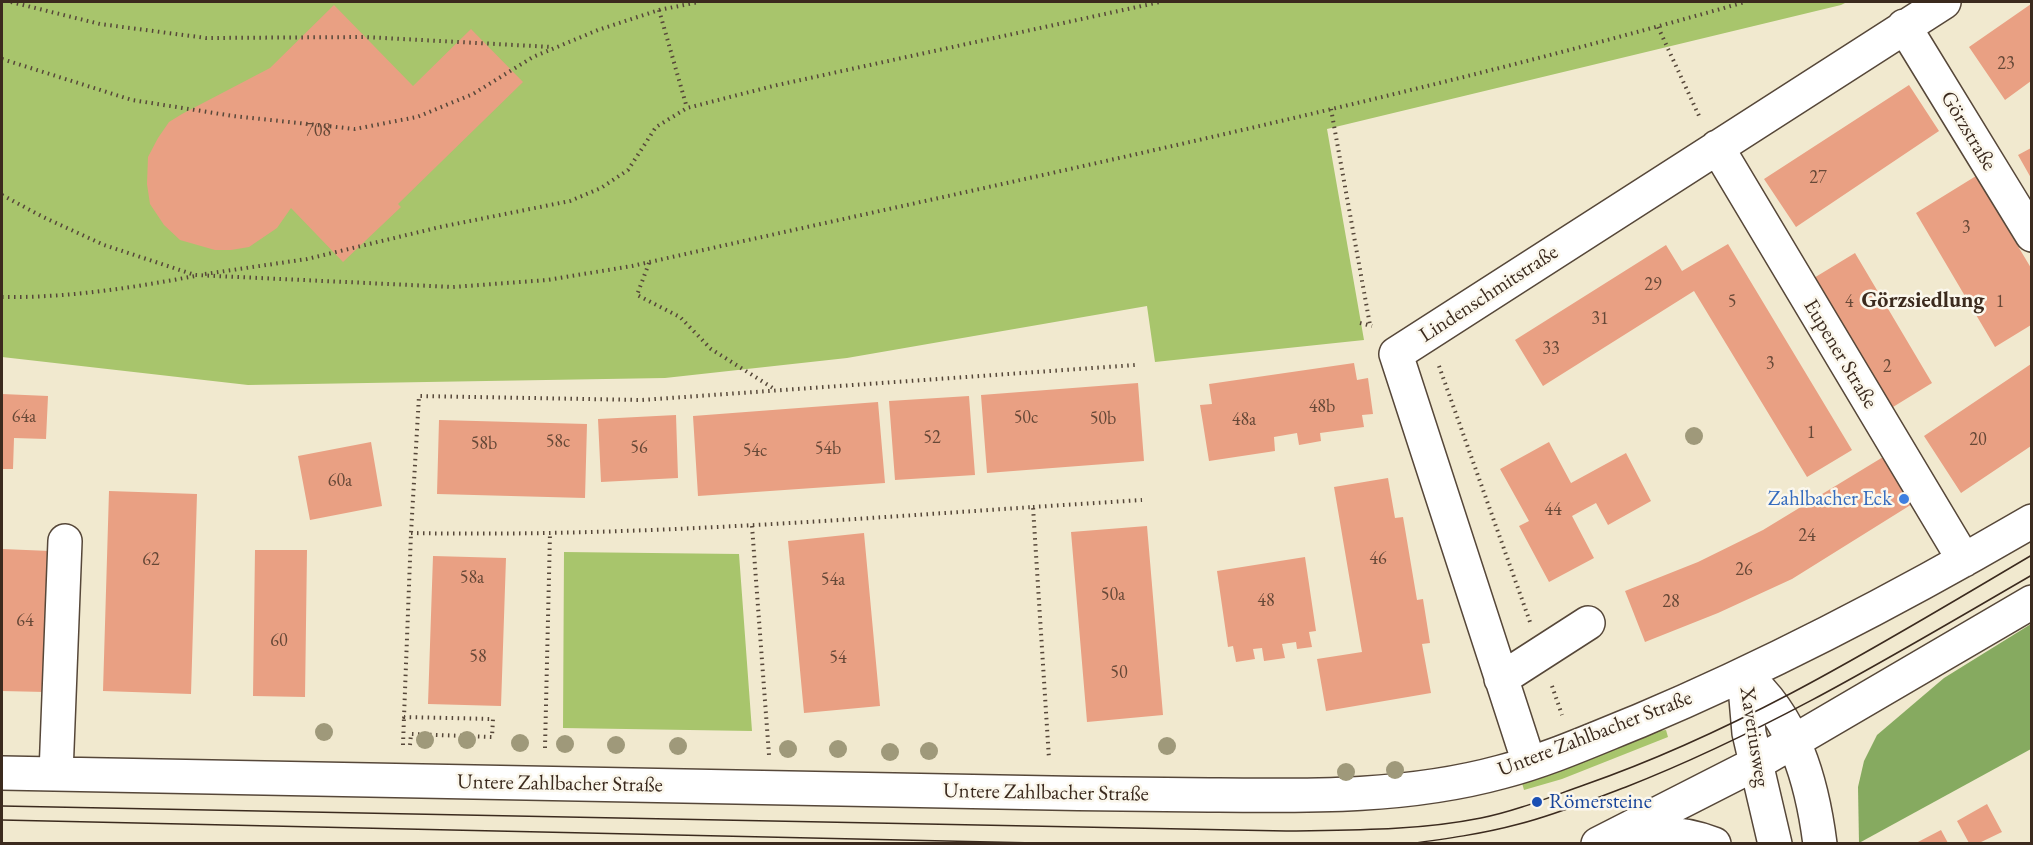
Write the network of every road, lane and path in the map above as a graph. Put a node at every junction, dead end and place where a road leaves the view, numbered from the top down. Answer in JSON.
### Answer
{"nodes":[{"id":1,"x":11,"y":2,"type":"edge"},
{"id":2,"x":699,"y":2,"type":"edge"},
{"id":3,"x":1160,"y":2,"type":"edge"},
{"id":4,"x":1745,"y":2,"type":"edge"},
{"id":5,"x":1944,"y":2,"type":"edge"},
{"id":6,"x":659,"y":10,"type":"junction"},
{"id":7,"x":1658,"y":26,"type":"junction"},
{"id":8,"x":1904,"y":26,"type":"junction"},
{"id":9,"x":556,"y":48,"type":"junction"},
{"id":10,"x":2,"y":59,"type":"edge"},
{"id":11,"x":687,"y":108,"type":"junction"},
{"id":12,"x":1331,"y":109,"type":"junction"},
{"id":13,"x":1700,"y":119,"type":"dead end"},
{"id":14,"x":1717,"y":147,"type":"junction"},
{"id":15,"x":2,"y":195,"type":"edge"},
{"id":16,"x":2031,"y":235,"type":"edge"},
{"id":17,"x":649,"y":262,"type":"junction"},
{"id":18,"x":195,"y":276,"type":"junction"},
{"id":19,"x":2,"y":297,"type":"edge"},
{"id":20,"x":1371,"y":325,"type":"dead end"},
{"id":21,"x":1428,"y":334,"type":"junction"},
{"id":22,"x":1135,"y":365,"type":"dead end"},
{"id":23,"x":776,"y":390,"type":"junction"},
{"id":24,"x":1142,"y":500,"type":"dead end"},
{"id":25,"x":1033,"y":507,"type":"junction"},
{"id":26,"x":2031,"y":521,"type":"edge"},
{"id":27,"x":752,"y":526,"type":"junction"},
{"id":28,"x":411,"y":533,"type":"junction"},
{"id":29,"x":550,"y":533,"type":"junction"},
{"id":30,"x":65,"y":541,"type":"dead end"},
{"id":31,"x":1964,"y":560,"type":"junction"},
{"id":32,"x":2031,"y":602,"type":"edge"},
{"id":33,"x":1588,"y":623,"type":"dead end"},
{"id":34,"x":1541,"y":654,"type":"junction"},
{"id":35,"x":1744,"y":675,"type":"junction"},
{"id":36,"x":1501,"y":680,"type":"junction"},
{"id":37,"x":404,"y":717,"type":"junction"},
{"id":38,"x":1563,"y":718,"type":"dead end"},
{"id":39,"x":1794,"y":740,"type":"junction"},
{"id":40,"x":403,"y":745,"type":"dead end"},
{"id":41,"x":410,"y":746,"type":"dead end"},
{"id":42,"x":544,"y":750,"type":"dead end"},
{"id":43,"x":769,"y":756,"type":"dead end"},
{"id":44,"x":1049,"y":761,"type":"dead end"},
{"id":45,"x":1529,"y":763,"type":"junction"},
{"id":46,"x":1755,"y":764,"type":"junction"},
{"id":47,"x":2,"y":773,"type":"edge"},
{"id":48,"x":56,"y":774,"type":"junction"},
{"id":49,"x":1599,"y":843,"type":"edge"},
{"id":50,"x":1714,"y":843,"type":"edge"},
{"id":51,"x":1775,"y":843,"type":"edge"},
{"id":52,"x":1820,"y":843,"type":"edge"}],
"edges":[{"from":1,"to":9,"type":"path"},
{"from":2,"to":6,"type":"path"},
{"from":3,"to":11,"type":"path"},
{"from":4,"to":7,"type":"path"},
{"from":5,"to":8,"type":"street","name":"Lindenschmitstraße"},
{"from":6,"to":9,"type":"path"},
{"from":6,"to":11,"type":"path"},
{"from":7,"to":12,"type":"path"},
{"from":7,"to":13,"type":"path"},
{"from":8,"to":14,"type":"street","name":"Lindenschmitstraße"},
{"from":8,"to":16,"type":"street","name":"Görzstraße"},
{"from":9,"to":10,"type":"path"},
{"from":11,"to":18,"type":"path"},
{"from":12,"to":17,"type":"path"},
{"from":12,"to":20,"type":"path"},
{"from":14,"to":21,"type":"street","name":"Lindenschmitstraße"},
{"from":14,"to":31,"type":"street","name":"Eupener Straße"},
{"from":15,"to":18,"type":"path"},
{"from":17,"to":18,"type":"path"},
{"from":17,"to":23,"type":"path"},
{"from":18,"to":19,"type":"path"},
{"from":21,"to":34,"type":"path"},
{"from":21,"to":36,"type":"street","name":"Lindenschmitstraße"},
{"from":22,"to":23,"type":"path"},
{"from":23,"to":28,"type":"path"},
{"from":24,"to":25,"type":"path"},
{"from":25,"to":27,"type":"path"},
{"from":25,"to":44,"type":"path"},
{"from":26,"to":31,"type":"street","name":"Untere Zahlbacher Straße"},
{"from":27,"to":29,"type":"path"},
{"from":27,"to":43,"type":"path"},
{"from":28,"to":29,"type":"path"},
{"from":28,"to":37,"type":"path"},
{"from":29,"to":42,"type":"path"},
{"from":30,"to":48,"type":"street"},
{"from":31,"to":35,"type":"street","name":"Untere Zahlbacher Straße"},
{"from":32,"to":39,"type":"street"},
{"from":33,"to":34,"type":"street"},
{"from":34,"to":36,"type":"street"},
{"from":34,"to":38,"type":"path"},
{"from":35,"to":39,"type":"street","name":"Xaveriusweg"},
{"from":35,"to":45,"type":"street","name":"Untere Zahlbacher Straße"},
{"from":35,"to":46,"type":"street","name":"Xaveriusweg"},
{"from":36,"to":45,"type":"street","name":"Lindenschmitstraße"},
{"from":37,"to":40,"type":"path"},
{"from":37,"to":41,"type":"path"},
{"from":39,"to":46,"type":"street"},
{"from":39,"to":52,"type":"street","name":"Xaveriusweg"},
{"from":45,"to":48,"type":"street","name":"Untere Zahlbacher Straße"},
{"from":46,"to":49,"type":"street"},
{"from":46,"to":51,"type":"street","name":"Xaveriusweg"},
{"from":47,"to":48,"type":"street","name":"Untere Zahlbacher Straße"},
{"from":49,"to":50,"type":"street"}]}
